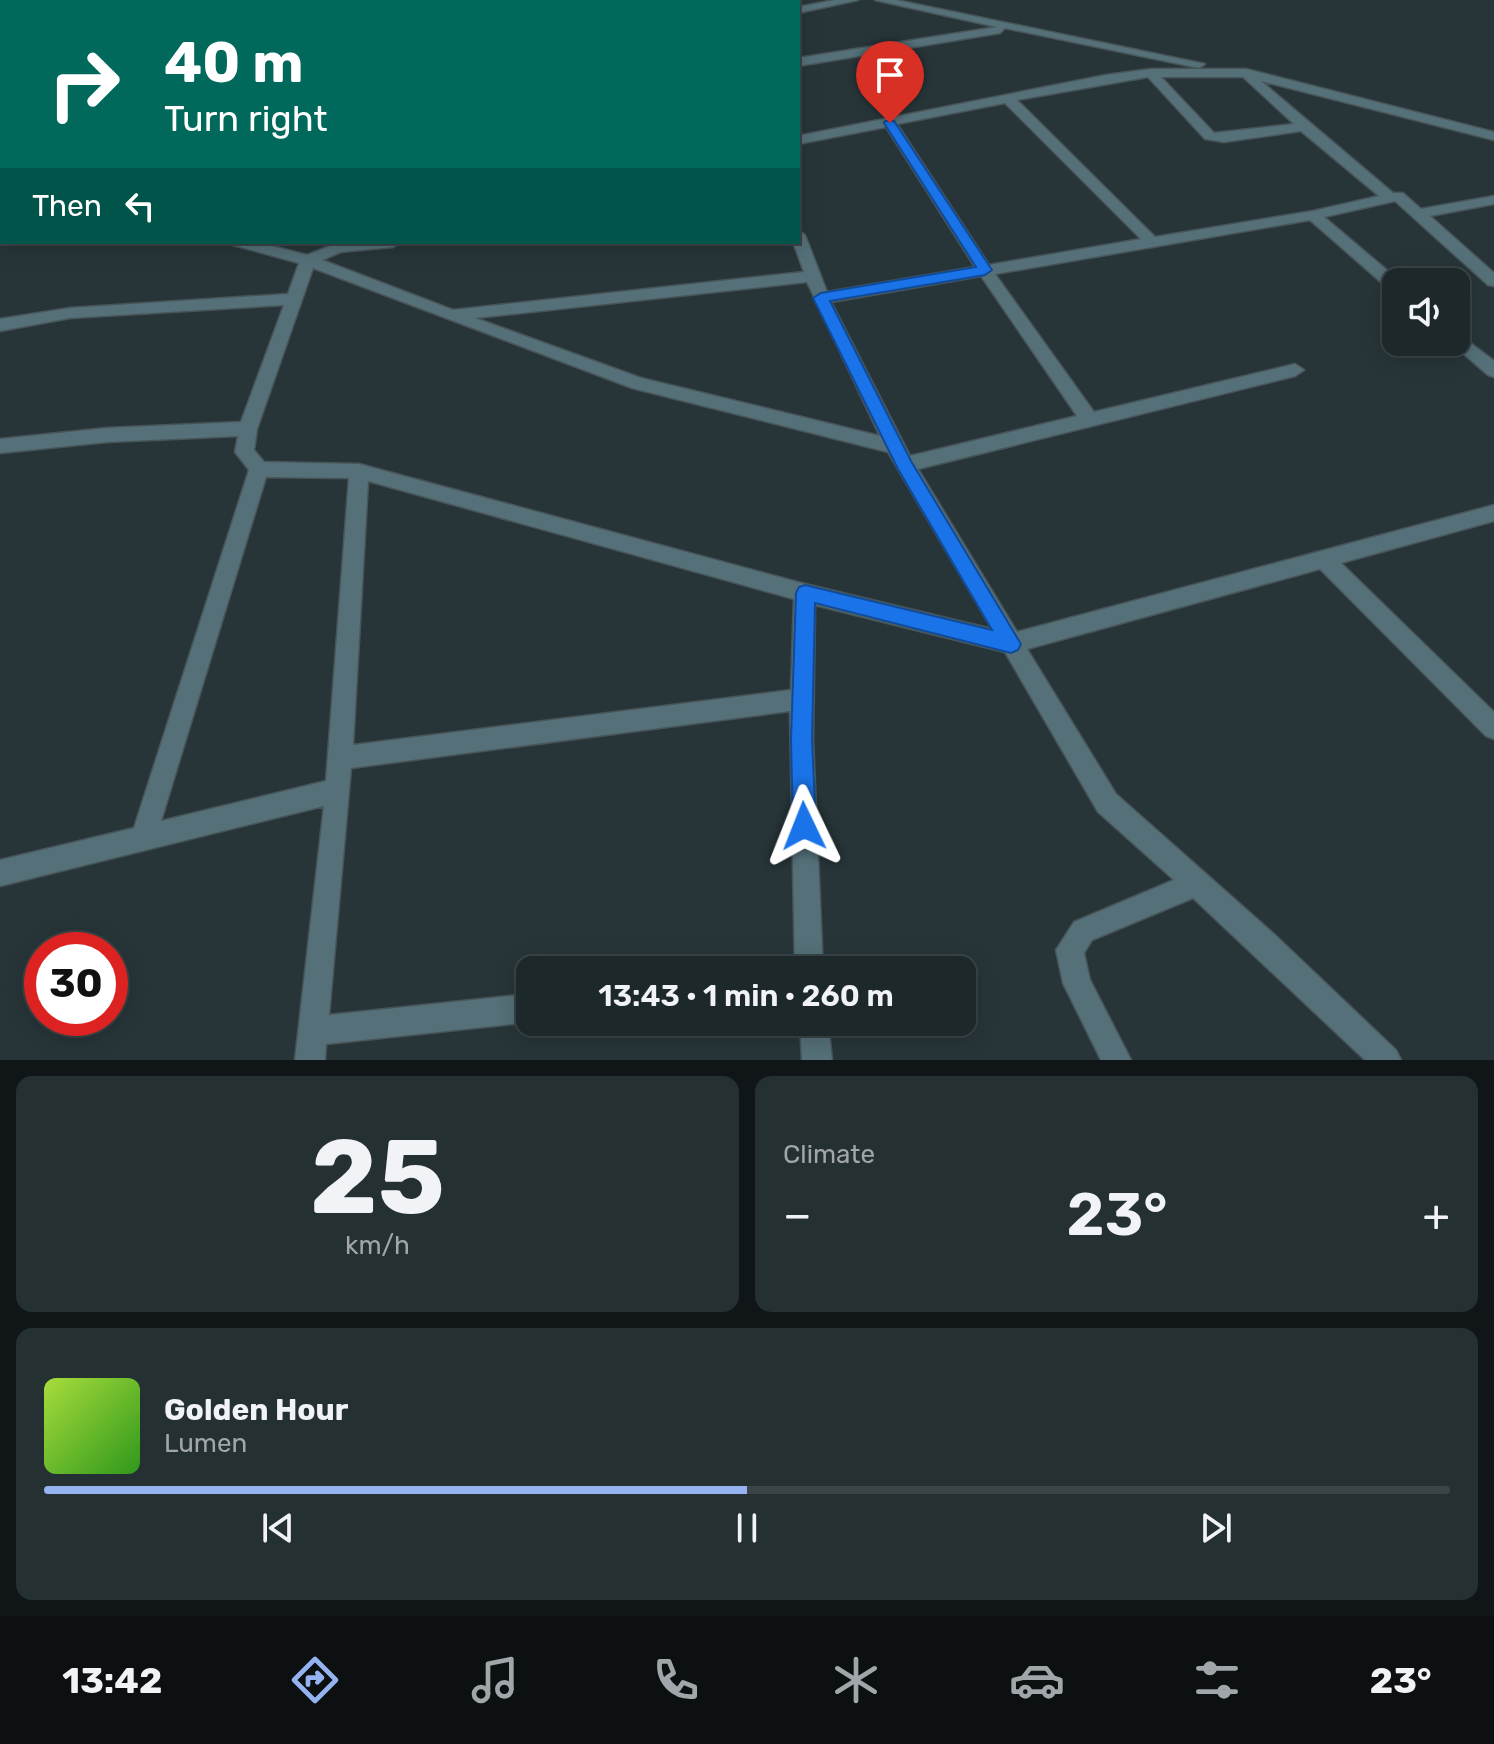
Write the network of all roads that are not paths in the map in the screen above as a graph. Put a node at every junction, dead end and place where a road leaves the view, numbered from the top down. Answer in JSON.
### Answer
{"nodes":[{"id":1,"x":853,"y":0,"type":"edge"},
{"id":2,"x":880,"y":0,"type":"edge"},
{"id":3,"x":800,"y":10,"type":"edge"},
{"id":4,"x":1013,"y":28,"type":"junction"},
{"id":5,"x":800,"y":62,"type":"edge"},
{"id":6,"x":1151,"y":73,"type":"junction"},
{"id":7,"x":1246,"y":73,"type":"junction"},
{"id":8,"x":1008,"y":99,"type":"junction"},
{"id":9,"x":890,"y":123,"type":"junction"},
{"id":10,"x":1304,"y":127,"type":"junction"},
{"id":11,"x":1494,"y":136,"type":"edge"},
{"id":12,"x":800,"y":140,"type":"edge"},
{"id":13,"x":1390,"y":198,"type":"junction"},
{"id":14,"x":1494,"y":200,"type":"edge"},
{"id":15,"x":1418,"y":214,"type":"junction"},
{"id":16,"x":1313,"y":215,"type":"junction"},
{"id":17,"x":800,"y":240,"type":"edge"},
{"id":18,"x":1152,"y":242,"type":"junction"},
{"id":19,"x":246,"y":244,"type":"edge"},
{"id":20,"x":375,"y":244,"type":"edge"},
{"id":21,"x":308,"y":260,"type":"junction"},
{"id":22,"x":985,"y":270,"type":"junction"},
{"id":23,"x":1382,"y":274,"type":"edge"},
{"id":24,"x":813,"y":276,"type":"junction"},
{"id":25,"x":1494,"y":281,"type":"edge"},
{"id":26,"x":821,"y":298,"type":"junction"},
{"id":27,"x":294,"y":299,"type":"junction"},
{"id":28,"x":451,"y":315,"type":"junction"},
{"id":29,"x":0,"y":325,"type":"edge"},
{"id":30,"x":1470,"y":350,"type":"edge"},
{"id":31,"x":1295,"y":370,"type":"dead end"},
{"id":32,"x":1494,"y":371,"type":"edge"},
{"id":33,"x":1088,"y":418,"type":"junction"},
{"id":34,"x":248,"y":429,"type":"junction"},
{"id":35,"x":0,"y":446,"type":"edge"},
{"id":36,"x":899,"y":455,"type":"junction"},
{"id":37,"x":259,"y":469,"type":"junction"},
{"id":38,"x":359,"y":471,"type":"junction"},
{"id":39,"x":1494,"y":513,"type":"edge"},
{"id":40,"x":1324,"y":559,"type":"junction"},
{"id":41,"x":805,"y":593,"type":"junction"},
{"id":42,"x":1011,"y":644,"type":"junction"},
{"id":43,"x":803,"y":699,"type":"junction"},
{"id":44,"x":1494,"y":728,"type":"edge"},
{"id":45,"x":340,"y":758,"type":"junction"},
{"id":46,"x":338,"y":790,"type":"junction"},
{"id":47,"x":143,"y":838,"type":"junction"},
{"id":48,"x":0,"y":873,"type":"edge"},
{"id":49,"x":1196,"y":884,"type":"junction"},
{"id":50,"x":809,"y":956,"type":"edge"},
{"id":51,"x":516,"y":1009,"type":"edge"},
{"id":52,"x":312,"y":1031,"type":"junction"},
{"id":53,"x":815,"y":1036,"type":"edge"},
{"id":54,"x":310,"y":1060,"type":"edge"},
{"id":55,"x":817,"y":1060,"type":"edge"},
{"id":56,"x":1116,"y":1060,"type":"edge"},
{"id":57,"x":1386,"y":1060,"type":"edge"}],
"edges":[{"from":1,"to":3,"type":"street"},
{"from":2,"to":4,"type":"street"},
{"from":4,"to":5,"type":"street"},
{"from":4,"to":7,"type":"street"},
{"from":6,"to":7,"type":"street"},
{"from":6,"to":8,"type":"street"},
{"from":6,"to":10,"type":"street"},
{"from":7,"to":10,"type":"street"},
{"from":7,"to":11,"type":"street"},
{"from":8,"to":9,"type":"street"},
{"from":8,"to":18,"type":"street"},
{"from":9,"to":12,"type":"street"},
{"from":9,"to":22,"type":"street"},
{"from":10,"to":13,"type":"street"},
{"from":13,"to":15,"type":"street"},
{"from":13,"to":16,"type":"street"},
{"from":14,"to":15,"type":"street"},
{"from":15,"to":25,"type":"street"},
{"from":16,"to":18,"type":"street"},
{"from":16,"to":23,"type":"street"},
{"from":17,"to":24,"type":"street"},
{"from":18,"to":22,"type":"street"},
{"from":19,"to":21,"type":"street"},
{"from":20,"to":21,"type":"street"},
{"from":21,"to":27,"type":"street"},
{"from":21,"to":28,"type":"street"},
{"from":22,"to":26,"type":"street"},
{"from":22,"to":33,"type":"street"},
{"from":24,"to":26,"type":"street"},
{"from":24,"to":28,"type":"street"},
{"from":26,"to":36,"type":"street"},
{"from":27,"to":29,"type":"street"},
{"from":27,"to":34,"type":"street"},
{"from":28,"to":36,"type":"street"},
{"from":30,"to":32,"type":"street"},
{"from":31,"to":33,"type":"street"},
{"from":33,"to":36,"type":"street"},
{"from":34,"to":35,"type":"street"},
{"from":34,"to":37,"type":"street"},
{"from":36,"to":42,"type":"street"},
{"from":37,"to":38,"type":"street"},
{"from":37,"to":47,"type":"street"},
{"from":38,"to":41,"type":"street"},
{"from":38,"to":45,"type":"street"},
{"from":39,"to":40,"type":"street"},
{"from":40,"to":42,"type":"street"},
{"from":40,"to":44,"type":"street"},
{"from":41,"to":42,"type":"street"},
{"from":41,"to":43,"type":"street"},
{"from":42,"to":49,"type":"street"},
{"from":43,"to":45,"type":"street"},
{"from":43,"to":50,"type":"street"},
{"from":45,"to":46,"type":"street"},
{"from":46,"to":47,"type":"street"},
{"from":46,"to":52,"type":"street"},
{"from":47,"to":48,"type":"street"},
{"from":49,"to":56,"type":"street"},
{"from":49,"to":57,"type":"street"},
{"from":51,"to":52,"type":"street"},
{"from":52,"to":54,"type":"street"},
{"from":53,"to":55,"type":"street"}]}
